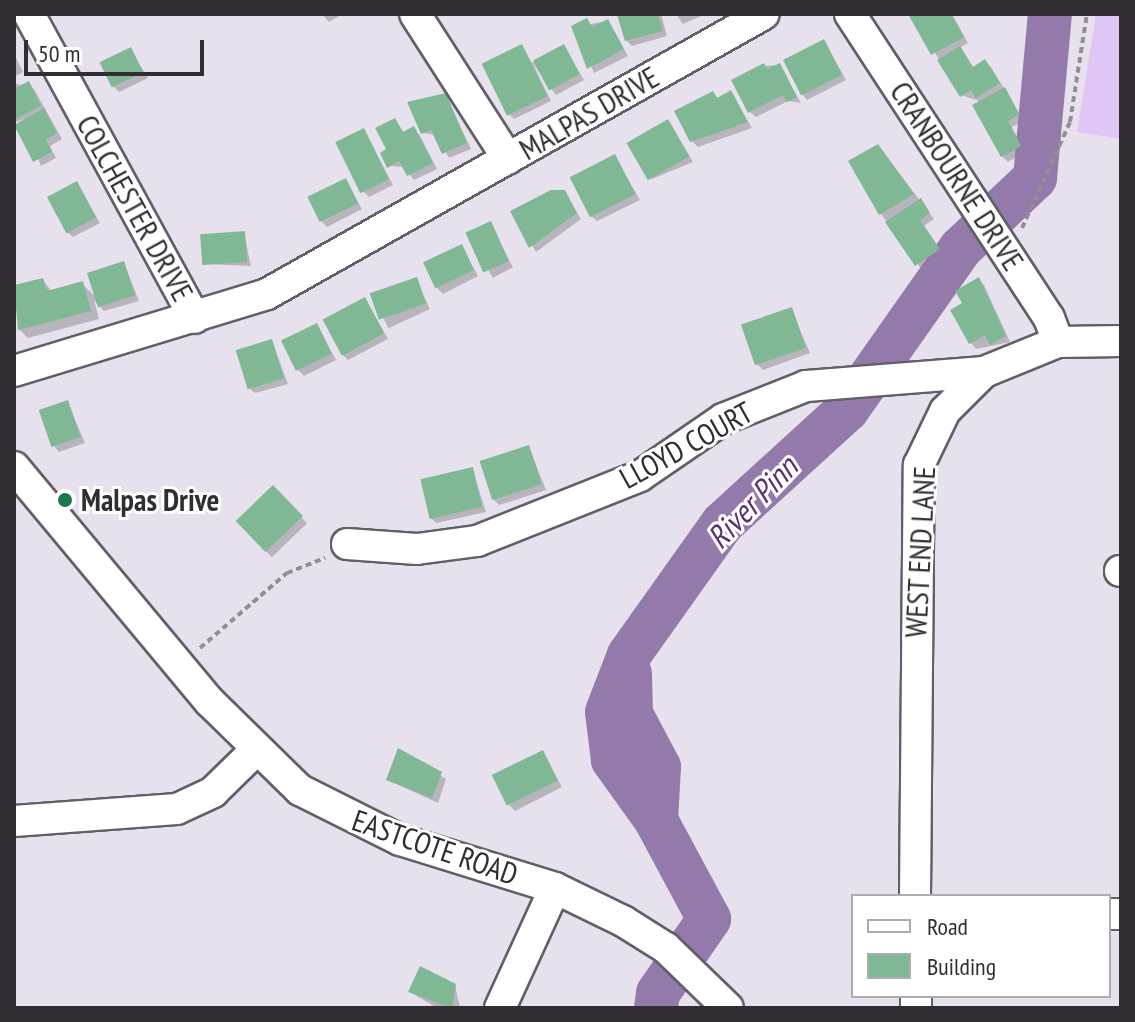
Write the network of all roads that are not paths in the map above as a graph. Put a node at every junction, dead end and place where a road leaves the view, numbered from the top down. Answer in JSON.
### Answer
{"nodes":[{"id":1,"x":29,"y":14,"type":"edge"},
{"id":2,"x":415,"y":14,"type":"edge"},
{"id":3,"x":764,"y":14,"type":"edge"},
{"id":4,"x":850,"y":14,"type":"edge"},
{"id":5,"x":508,"y":159,"type":"junction"},
{"id":6,"x":195,"y":318,"type":"junction"},
{"id":7,"x":1121,"y":341,"type":"edge"},
{"id":8,"x":1058,"y":342,"type":"junction"},
{"id":9,"x":14,"y":371,"type":"edge"},
{"id":10,"x":984,"y":372,"type":"junction"},
{"id":11,"x":14,"y":467,"type":"edge"},
{"id":12,"x":347,"y":544,"type":"road end"},
{"id":13,"x":256,"y":750,"type":"junction"},
{"id":14,"x":14,"y":821,"type":"edge"},
{"id":15,"x":555,"y":888,"type":"junction"},
{"id":16,"x":915,"y":894,"type":"edge"},
{"id":17,"x":500,"y":1008,"type":"edge"},
{"id":18,"x":728,"y":1008,"type":"edge"}],
"edges":[{"from":1,"to":6,"type":"street","name":"COLCHESTER DRIVE"},
{"from":2,"to":5,"type":"street"},
{"from":3,"to":5,"type":"street","name":"MALPAS DRIVE"},
{"from":4,"to":8,"type":"street","name":"CRANBOURNE DRIVE"},
{"from":5,"to":6,"type":"street","name":"MALPAS DRIVE"},
{"from":6,"to":9,"type":"street","name":"MALPAS DRIVE"},
{"from":7,"to":8,"type":"street","name":"WEST END LANE"},
{"from":8,"to":10,"type":"street","name":"WEST END LANE"},
{"from":10,"to":12,"type":"street","name":"LLOYD COURT"},
{"from":10,"to":16,"type":"street","name":"WEST END LANE"},
{"from":11,"to":13,"type":"street","name":"EASTCOTE ROAD"},
{"from":13,"to":14,"type":"street"},
{"from":13,"to":15,"type":"street","name":"EASTCOTE ROAD"},
{"from":15,"to":17,"type":"street"},
{"from":15,"to":18,"type":"street","name":"EASTCOTE ROAD"}]}
